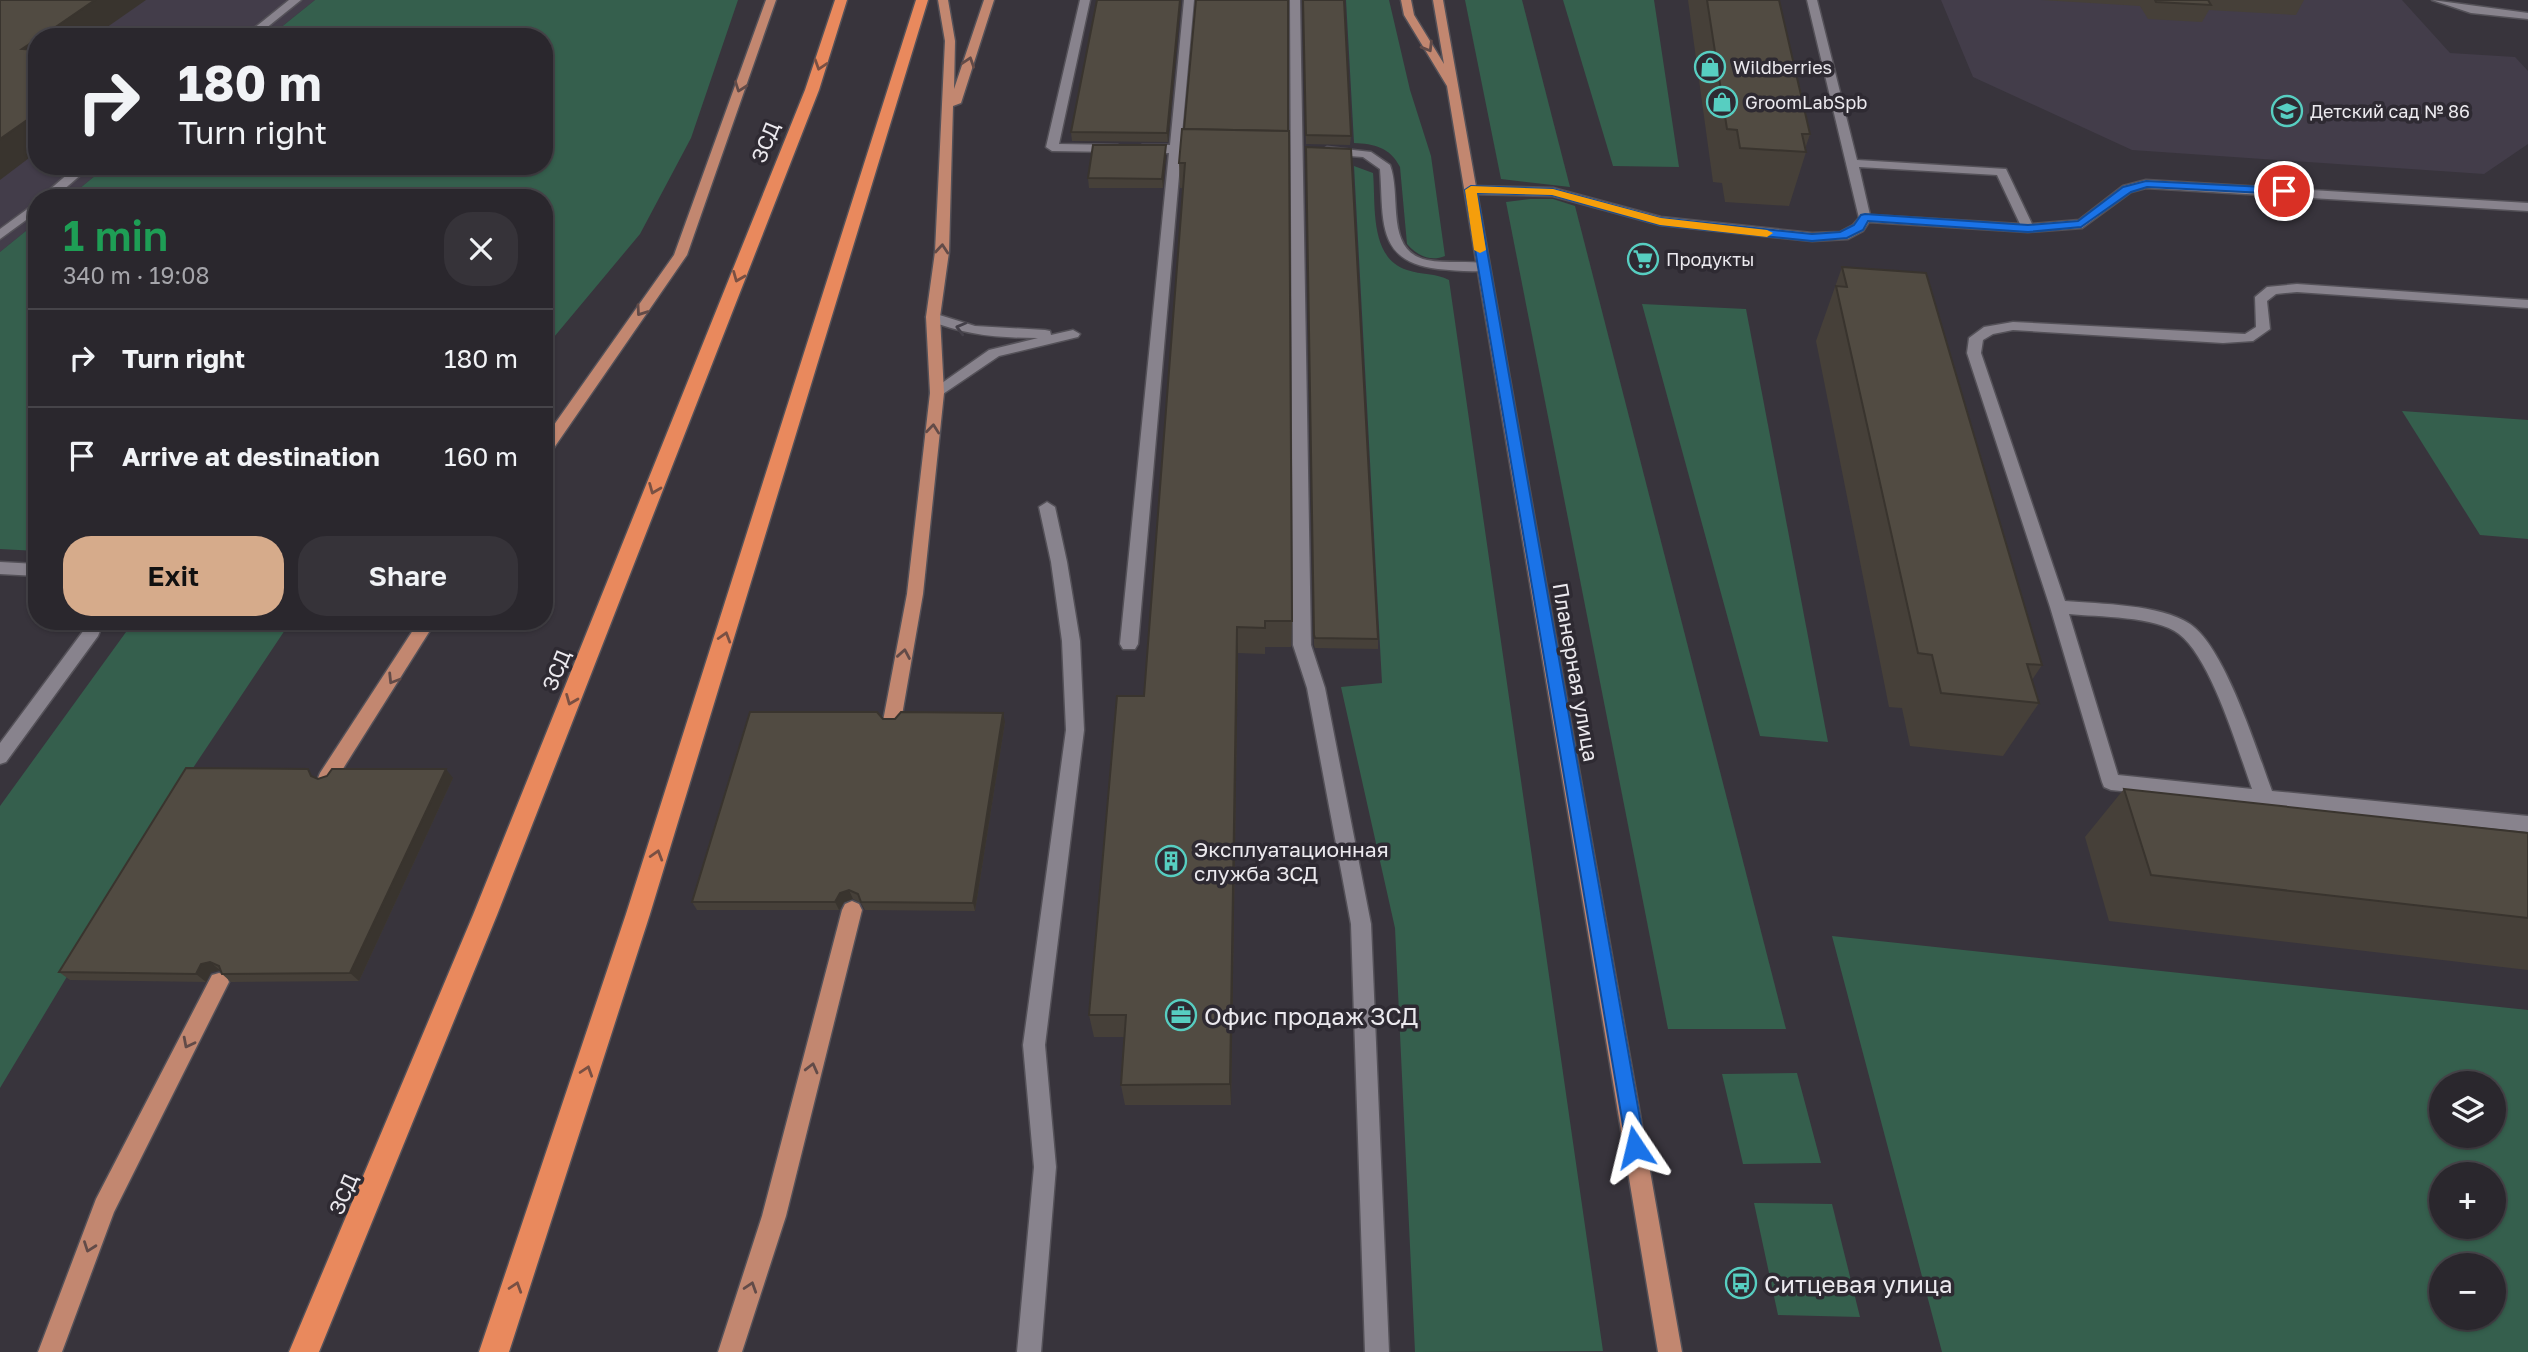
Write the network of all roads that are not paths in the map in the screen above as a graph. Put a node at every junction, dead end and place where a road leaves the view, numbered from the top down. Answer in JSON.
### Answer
{"nodes":[{"id":1,"x":296,"y":0,"type":"edge"},
{"id":2,"x":771,"y":0,"type":"edge"},
{"id":3,"x":841,"y":0,"type":"edge"},
{"id":4,"x":922,"y":0,"type":"edge"},
{"id":5,"x":943,"y":0,"type":"edge"},
{"id":6,"x":989,"y":0,"type":"edge"},
{"id":7,"x":1085,"y":0,"type":"edge"},
{"id":8,"x":1189,"y":0,"type":"edge"},
{"id":9,"x":1295,"y":0,"type":"edge"},
{"id":10,"x":1406,"y":0,"type":"edge"},
{"id":11,"x":1438,"y":0,"type":"edge"},
{"id":12,"x":1812,"y":0,"type":"edge"},
{"id":13,"x":2437,"y":0,"type":"edge"},
{"id":14,"x":2528,"y":16,"type":"edge"},
{"id":15,"x":260,"y":28,"type":"edge"},
{"id":16,"x":1455,"y":93,"type":"junction"},
{"id":17,"x":948,"y":123,"type":"junction"},
{"id":18,"x":1121,"y":148,"type":"edge"},
{"id":19,"x":1135,"y":148,"type":"edge"},
{"id":20,"x":1177,"y":149,"type":"junction"},
{"id":21,"x":1216,"y":150,"type":"edge"},
{"id":22,"x":1290,"y":151,"type":"junction"},
{"id":23,"x":1852,"y":163,"type":"junction"},
{"id":24,"x":74,"y":175,"type":"edge"},
{"id":25,"x":58,"y":189,"type":"edge"},
{"id":26,"x":1471,"y":190,"type":"junction"},
{"id":27,"x":2528,"y":207,"type":"edge"},
{"id":28,"x":28,"y":213,"type":"edge"},
{"id":29,"x":1865,"y":218,"type":"junction"},
{"id":30,"x":2028,"y":228,"type":"junction"},
{"id":31,"x":0,"y":235,"type":"edge"},
{"id":32,"x":1483,"y":267,"type":"junction"},
{"id":33,"x":2528,"y":304,"type":"edge"},
{"id":34,"x":933,"y":317,"type":"junction"},
{"id":35,"x":937,"y":393,"type":"junction"},
{"id":36,"x":553,"y":438,"type":"edge"},
{"id":37,"x":1047,"y":507,"type":"dead end"},
{"id":38,"x":0,"y":568,"type":"edge"},
{"id":39,"x":28,"y":570,"type":"edge"},
{"id":40,"x":2057,"y":607,"type":"junction"},
{"id":41,"x":93,"y":630,"type":"edge"},
{"id":42,"x":422,"y":630,"type":"edge"},
{"id":43,"x":1129,"y":644,"type":"dead end"},
{"id":44,"x":892,"y":722,"type":"edge"},
{"id":45,"x":0,"y":757,"type":"edge"},
{"id":46,"x":327,"y":778,"type":"edge"},
{"id":47,"x":2265,"y":798,"type":"junction"},
{"id":48,"x":2528,"y":824,"type":"edge"},
{"id":49,"x":852,"y":910,"type":"dead end"},
{"id":50,"x":219,"y":982,"type":"edge"},
{"id":51,"x":50,"y":1352,"type":"edge"},
{"id":52,"x":304,"y":1352,"type":"edge"},
{"id":53,"x":494,"y":1352,"type":"edge"},
{"id":54,"x":730,"y":1352,"type":"edge"},
{"id":55,"x":1029,"y":1352,"type":"edge"},
{"id":56,"x":1377,"y":1352,"type":"edge"},
{"id":57,"x":1670,"y":1352,"type":"edge"}],
"edges":[{"from":1,"to":15,"type":"lane"},
{"from":2,"to":36,"type":"main road","one_way":true},
{"from":3,"to":52,"type":"highway","name":"ЗСД","one_way":true},
{"from":53,"to":4,"type":"highway","one_way":true},
{"from":5,"to":17,"type":"main road"},
{"from":17,"to":6,"type":"main road","one_way":true},
{"from":7,"to":18,"type":"lane"},
{"from":8,"to":20,"type":"lane"},
{"from":9,"to":22,"type":"lane"},
{"from":10,"to":16,"type":"main road","one_way":true},
{"from":11,"to":16,"type":"main road","name":"Планерная улица"},
{"from":12,"to":23,"type":"lane"},
{"from":13,"to":14,"type":"lane"},
{"from":16,"to":26,"type":"main road","name":"Планерная улица"},
{"from":34,"to":17,"type":"main road","one_way":true},
{"from":19,"to":20,"type":"lane"},
{"from":20,"to":21,"type":"lane"},
{"from":20,"to":43,"type":"lane"},
{"from":22,"to":32,"type":"lane"},
{"from":22,"to":56,"type":"lane"},
{"from":23,"to":29,"type":"lane"},
{"from":23,"to":30,"type":"lane"},
{"from":24,"to":25,"type":"lane"},
{"from":26,"to":29,"type":"lane"},
{"from":26,"to":32,"type":"main road","name":"Планерная улица"},
{"from":27,"to":30,"type":"lane"},
{"from":28,"to":31,"type":"lane"},
{"from":29,"to":30,"type":"lane"},
{"from":32,"to":57,"type":"main road","name":"Планерная улица"},
{"from":33,"to":40,"type":"lane"},
{"from":34,"to":35,"type":"main road"},
{"from":35,"to":34,"type":"lane","one_way":true},
{"from":44,"to":35,"type":"main road","one_way":true},
{"from":37,"to":55,"type":"lane"},
{"from":38,"to":39,"type":"lane"},
{"from":40,"to":47,"type":"lane"},
{"from":40,"to":47,"type":"lane"},
{"from":41,"to":45,"type":"lane"},
{"from":42,"to":46,"type":"main road","one_way":true},
{"from":47,"to":48,"type":"lane"},
{"from":54,"to":49,"type":"main road","one_way":true},
{"from":50,"to":51,"type":"main road","one_way":true}]}
